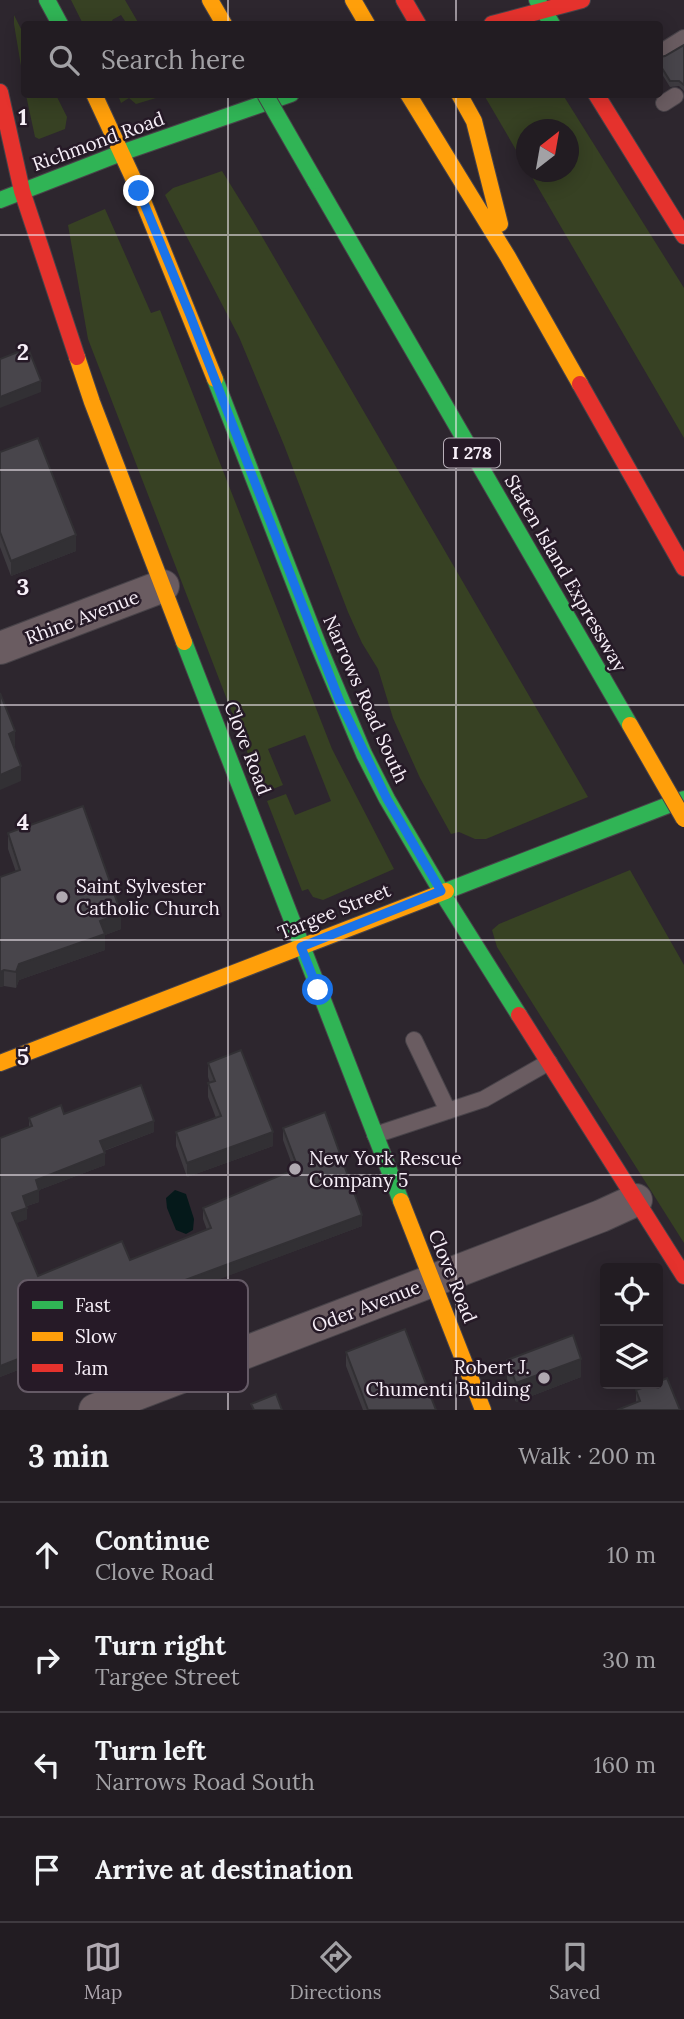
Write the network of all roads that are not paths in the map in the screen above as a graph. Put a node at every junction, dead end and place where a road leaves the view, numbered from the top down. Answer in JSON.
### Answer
{"nodes":[{"id":1,"x":47,"y":0,"type":"edge"},
{"id":2,"x":210,"y":0,"type":"edge"},
{"id":3,"x":353,"y":0,"type":"edge"},
{"id":4,"x":404,"y":0,"type":"edge"},
{"id":5,"x":582,"y":0,"type":"edge"},
{"id":6,"x":540,"y":5,"type":"edge"},
{"id":7,"x":58,"y":21,"type":"edge"},
{"id":8,"x":223,"y":21,"type":"edge"},
{"id":9,"x":365,"y":21,"type":"edge"},
{"id":10,"x":416,"y":21,"type":"edge"},
{"id":11,"x":500,"y":21,"type":"edge"},
{"id":12,"x":550,"y":21,"type":"edge"},
{"id":13,"x":684,"y":38,"type":"edge"},
{"id":14,"x":663,"y":51,"type":"edge"},
{"id":15,"x":0,"y":92,"type":"edge"},
{"id":16,"x":96,"y":98,"type":"edge"},
{"id":17,"x":267,"y":98,"type":"edge"},
{"id":18,"x":279,"y":98,"type":"edge"},
{"id":19,"x":410,"y":98,"type":"edge"},
{"id":20,"x":461,"y":98,"type":"edge"},
{"id":21,"x":598,"y":98,"type":"edge"},
{"id":22,"x":121,"y":153,"type":"junction"},
{"id":23,"x":22,"y":191,"type":"junction"},
{"id":24,"x":0,"y":200,"type":"edge"},
{"id":25,"x":684,"y":236,"type":"edge"},
{"id":26,"x":508,"y":257,"type":"junction"},
{"id":27,"x":684,"y":568,"type":"edge"},
{"id":28,"x":163,"y":586,"type":"junction"},
{"id":29,"x":0,"y":648,"type":"edge"},
{"id":30,"x":684,"y":799,"type":"edge"},
{"id":31,"x":684,"y":819,"type":"edge"},
{"id":32,"x":441,"y":891,"type":"junction"},
{"id":33,"x":301,"y":947,"type":"junction"},
{"id":34,"x":414,"y":1040,"type":"dead end"},
{"id":35,"x":549,"y":1062,"type":"junction"},
{"id":36,"x":0,"y":1063,"type":"edge"},
{"id":37,"x":448,"y":1111,"type":"junction"},
{"id":38,"x":375,"y":1135,"type":"junction"},
{"id":39,"x":636,"y":1200,"type":"junction"},
{"id":40,"x":684,"y":1276,"type":"edge"},
{"id":41,"x":433,"y":1281,"type":"junction"},
{"id":42,"x":248,"y":1352,"type":"edge"},
{"id":43,"x":142,"y":1392,"type":"edge"},
{"id":44,"x":95,"y":1410,"type":"edge"},
{"id":45,"x":484,"y":1410,"type":"edge"}],
"edges":[{"from":1,"to":7,"type":"main road"},
{"from":2,"to":8,"type":"main road"},
{"from":3,"to":9,"type":"main road"},
{"from":4,"to":10,"type":"main road"},
{"from":5,"to":6,"type":"main road"},
{"from":6,"to":11,"type":"main road"},
{"from":6,"to":12,"type":"main road"},
{"from":13,"to":14,"type":"lane"},
{"from":15,"to":23,"type":"main road","name":"Clove Road"},
{"from":16,"to":22,"type":"main road","name":"Narrows Road South"},
{"from":17,"to":31,"type":"main road","name":"Staten Island Expressway","number":"I 278","bridge":true},
{"from":18,"to":22,"type":"main road","name":"Richmond Road"},
{"from":19,"to":26,"type":"main road"},
{"from":20,"to":26,"type":"main road"},
{"from":21,"to":25,"type":"main road"},
{"from":22,"to":23,"type":"main road","name":"Richmond Road"},
{"from":22,"to":32,"type":"main road","name":"Narrows Road South"},
{"from":23,"to":24,"type":"main road","name":"Richmond Road"},
{"from":23,"to":28,"type":"main road","name":"Clove Road"},
{"from":26,"to":27,"type":"main road"},
{"from":28,"to":29,"type":"street","name":"Rhine Avenue"},
{"from":28,"to":33,"type":"main road","name":"Clove Road"},
{"from":30,"to":32,"type":"main road","name":"Targee Street"},
{"from":32,"to":33,"type":"main road","name":"Targee Street"},
{"from":32,"to":35,"type":"main road","name":"Narrows Road South"},
{"from":33,"to":36,"type":"main road","name":"Targee Street"},
{"from":33,"to":38,"type":"main road","name":"Clove Road"},
{"from":34,"to":37,"type":"lane"},
{"from":35,"to":37,"type":"lane"},
{"from":35,"to":39,"type":"main road","name":"Narrows Road South"},
{"from":37,"to":38,"type":"lane"},
{"from":38,"to":41,"type":"main road","name":"Clove Road"},
{"from":39,"to":40,"type":"main road","name":"Narrows Road South"},
{"from":39,"to":41,"type":"street","name":"Oder Avenue"},
{"from":41,"to":42,"type":"street","name":"Oder Avenue"},
{"from":41,"to":45,"type":"main road","name":"Clove Road"},
{"from":43,"to":44,"type":"street","name":"Oder Avenue"}]}
